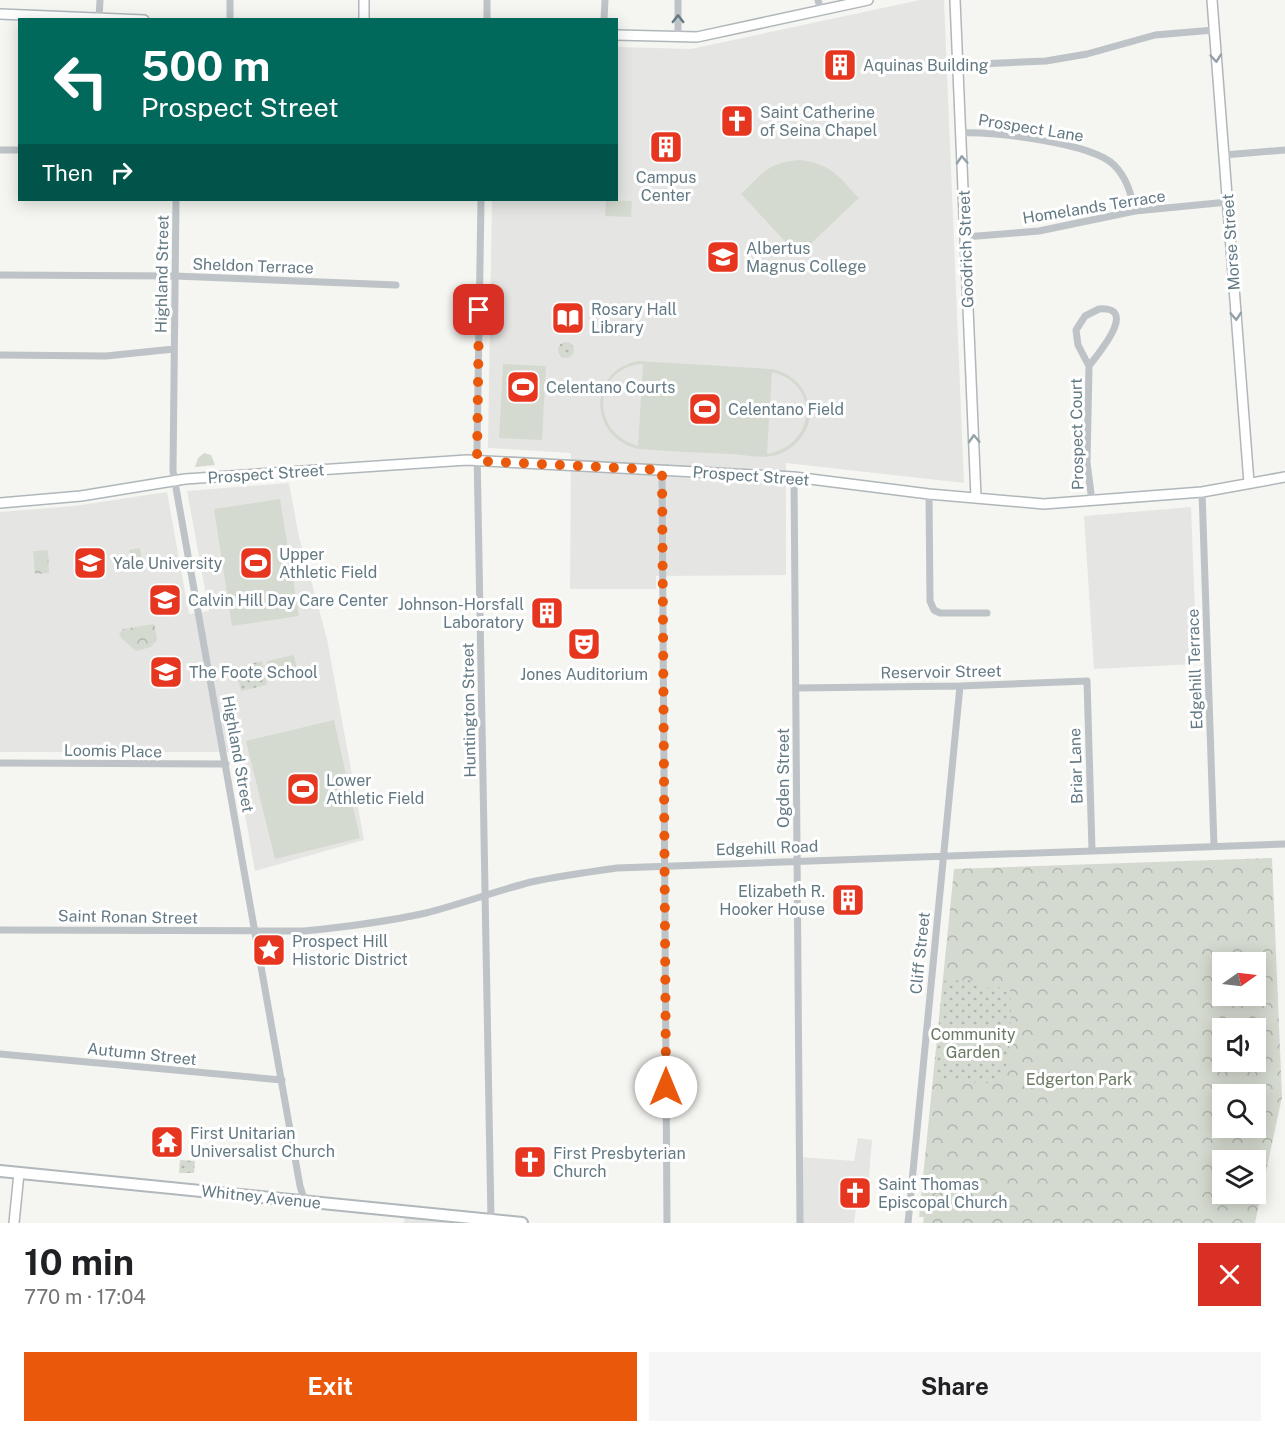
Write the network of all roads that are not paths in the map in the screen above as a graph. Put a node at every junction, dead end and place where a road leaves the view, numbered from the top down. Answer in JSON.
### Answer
{"nodes":[{"id":1,"x":100,"y":0,"type":"edge"},
{"id":2,"x":230,"y":0,"type":"edge"},
{"id":3,"x":364,"y":0,"type":"edge"},
{"id":4,"x":487,"y":0,"type":"edge"},
{"id":5,"x":605,"y":0,"type":"edge"},
{"id":6,"x":678,"y":0,"type":"edge"},
{"id":7,"x":818,"y":0,"type":"edge"},
{"id":8,"x":868,"y":0,"type":"edge"},
{"id":9,"x":955,"y":0,"type":"edge"},
{"id":10,"x":1212,"y":0,"type":"edge"},
{"id":11,"x":821,"y":10,"type":"junction"},
{"id":12,"x":0,"y":14,"type":"edge"},
{"id":13,"x":99,"y":18,"type":"edge"},
{"id":14,"x":230,"y":18,"type":"edge"},
{"id":15,"x":364,"y":18,"type":"edge"},
{"id":16,"x":487,"y":18,"type":"edge"},
{"id":17,"x":604,"y":18,"type":"edge"},
{"id":18,"x":1214,"y":30,"type":"junction"},
{"id":19,"x":618,"y":35,"type":"edge"},
{"id":20,"x":678,"y":37,"type":"junction"},
{"id":21,"x":957,"y":65,"type":"junction"},
{"id":22,"x":960,"y":133,"type":"junction"},
{"id":23,"x":0,"y":150,"type":"edge"},
{"id":24,"x":18,"y":150,"type":"edge"},
{"id":25,"x":1285,"y":150,"type":"edge"},
{"id":26,"x":1224,"y":155,"type":"junction"},
{"id":27,"x":176,"y":201,"type":"edge"},
{"id":28,"x":482,"y":201,"type":"edge"},
{"id":29,"x":1228,"y":202,"type":"junction"},
{"id":30,"x":1136,"y":211,"type":"junction"},
{"id":31,"x":965,"y":237,"type":"junction"},
{"id":32,"x":0,"y":275,"type":"edge"},
{"id":33,"x":175,"y":276,"type":"junction"},
{"id":34,"x":396,"y":285,"type":"dead end"},
{"id":35,"x":174,"y":349,"type":"junction"},
{"id":36,"x":0,"y":355,"type":"edge"},
{"id":37,"x":1089,"y":366,"type":"junction"},
{"id":38,"x":477,"y":461,"type":"junction"},
{"id":39,"x":662,"y":470,"type":"junction"},
{"id":40,"x":794,"y":477,"type":"junction"},
{"id":41,"x":1285,"y":477,"type":"edge"},
{"id":42,"x":175,"y":481,"type":"junction"},
{"id":43,"x":1249,"y":483,"type":"junction"},
{"id":44,"x":1202,"y":492,"type":"junction"},
{"id":45,"x":929,"y":494,"type":"junction"},
{"id":46,"x":976,"y":497,"type":"junction"},
{"id":47,"x":1092,"y":501,"type":"junction"},
{"id":48,"x":0,"y":503,"type":"edge"},
{"id":49,"x":987,"y":613,"type":"dead end"},
{"id":50,"x":1087,"y":681,"type":"joint"},
{"id":51,"x":960,"y":686,"type":"junction"},
{"id":52,"x":796,"y":688,"type":"junction"},
{"id":53,"x":0,"y":763,"type":"edge"},
{"id":54,"x":226,"y":764,"type":"junction"},
{"id":55,"x":1285,"y":843,"type":"edge"},
{"id":56,"x":1214,"y":846,"type":"junction"},
{"id":57,"x":1092,"y":850,"type":"junction"},
{"id":58,"x":943,"y":855,"type":"junction"},
{"id":59,"x":797,"y":860,"type":"junction"},
{"id":60,"x":665,"y":865,"type":"junction"},
{"id":61,"x":486,"y":896,"type":"junction"},
{"id":62,"x":0,"y":930,"type":"edge"},
{"id":63,"x":256,"y":932,"type":"junction"},
{"id":64,"x":0,"y":1054,"type":"edge"},
{"id":65,"x":282,"y":1080,"type":"junction"},
{"id":66,"x":0,"y":1171,"type":"edge"},
{"id":67,"x":19,"y":1173,"type":"junction"},
{"id":68,"x":305,"y":1202,"type":"junction"},
{"id":69,"x":491,"y":1220,"type":"junction"},
{"id":70,"x":14,"y":1223,"type":"edge"},
{"id":71,"x":522,"y":1223,"type":"edge"},
{"id":72,"x":667,"y":1223,"type":"edge"},
{"id":73,"x":800,"y":1223,"type":"edge"},
{"id":74,"x":908,"y":1223,"type":"edge"}],
"edges":[{"from":1,"to":13,"type":"street"},
{"from":2,"to":14,"type":"street"},
{"from":3,"to":15,"type":"main road"},
{"from":4,"to":16,"type":"street"},
{"from":5,"to":17,"type":"street"},
{"from":20,"to":6,"type":"street","one_way":true},
{"from":7,"to":11,"type":"street"},
{"from":8,"to":11,"type":"main road"},
{"from":9,"to":21,"type":"main road","name":"Goodrich Street"},
{"from":10,"to":18,"type":"main road","name":"Morse Street"},
{"from":11,"to":20,"type":"main road"},
{"from":12,"to":13,"type":"main road"},
{"from":18,"to":21,"type":"street"},
{"from":18,"to":26,"type":"main road","name":"Morse Street","one_way":true},
{"from":19,"to":20,"type":"main road"},
{"from":21,"to":22,"type":"main road","name":"Goodrich Street"},
{"from":22,"to":30,"type":"street","name":"Prospect Lane"},
{"from":31,"to":22,"type":"main road","name":"Goodrich Street","one_way":true},
{"from":23,"to":24,"type":"street"},
{"from":25,"to":26,"type":"street"},
{"from":26,"to":29,"type":"main road","name":"Morse Street"},
{"from":27,"to":33,"type":"street","name":"Highland Street"},
{"from":28,"to":38,"type":"street","name":"Huntington Street"},
{"from":29,"to":30,"type":"street","name":"Homelands Terrace"},
{"from":29,"to":43,"type":"main road","name":"Morse Street","one_way":true},
{"from":30,"to":31,"type":"street","name":"Homelands Terrace"},
{"from":46,"to":31,"type":"main road","name":"Goodrich Street","one_way":true},
{"from":32,"to":33,"type":"street","name":"Sheldon Terrace"},
{"from":33,"to":34,"type":"street","name":"Sheldon Terrace"},
{"from":33,"to":35,"type":"street","name":"Highland Street"},
{"from":35,"to":36,"type":"street"},
{"from":35,"to":42,"type":"street","name":"Highland Street"},
{"from":37,"to":37,"type":"street","name":"Prospect Court"},
{"from":37,"to":47,"type":"street","name":"Prospect Court"},
{"from":38,"to":39,"type":"main road","name":"Prospect Street"},
{"from":38,"to":42,"type":"main road","name":"Prospect Street"},
{"from":38,"to":61,"type":"street","name":"Huntington Street"},
{"from":39,"to":40,"type":"main road","name":"Prospect Street"},
{"from":39,"to":60,"type":"street"},
{"from":40,"to":45,"type":"main road","name":"Prospect Street"},
{"from":40,"to":52,"type":"street","name":"Ogden Street"},
{"from":41,"to":43,"type":"main road","name":"Prospect Street"},
{"from":42,"to":48,"type":"main road","name":"Prospect Street"},
{"from":42,"to":54,"type":"street","name":"Highland Street"},
{"from":43,"to":44,"type":"main road","name":"Prospect Street"},
{"from":44,"to":47,"type":"main road","name":"Prospect Street"},
{"from":44,"to":56,"type":"street","name":"Edgehill Terrace"},
{"from":45,"to":46,"type":"main road","name":"Prospect Street"},
{"from":45,"to":49,"type":"street"},
{"from":46,"to":47,"type":"main road","name":"Prospect Street"},
{"from":50,"to":51,"type":"street","name":"Reservoir Street"},
{"from":50,"to":57,"type":"street","name":"Briar Lane"},
{"from":51,"to":52,"type":"street","name":"Reservoir Street"},
{"from":51,"to":58,"type":"street","name":"Cliff Street"},
{"from":52,"to":59,"type":"street","name":"Ogden Street"},
{"from":53,"to":54,"type":"street","name":"Loomis Place"},
{"from":54,"to":63,"type":"street","name":"Highland Street"},
{"from":55,"to":56,"type":"street","name":"Edgehill Road"},
{"from":56,"to":57,"type":"street","name":"Edgehill Road"},
{"from":57,"to":58,"type":"street","name":"Edgehill Road"},
{"from":58,"to":59,"type":"street","name":"Edgehill Road"},
{"from":58,"to":74,"type":"street","name":"Cliff Street"},
{"from":59,"to":60,"type":"street","name":"Edgehill Road"},
{"from":59,"to":73,"type":"street","name":"Ogden Street"},
{"from":60,"to":61,"type":"street","name":"Edgehill Road"},
{"from":60,"to":72,"type":"street"},
{"from":61,"to":63,"type":"street","name":"Edgehill Road"},
{"from":61,"to":69,"type":"street","name":"Huntington Street"},
{"from":62,"to":63,"type":"street","name":"Saint Ronan Street"},
{"from":63,"to":65,"type":"street","name":"Highland Street"},
{"from":64,"to":65,"type":"street","name":"Autumn Street"},
{"from":65,"to":68,"type":"street","name":"Highland Street"},
{"from":66,"to":67,"type":"main road","name":"Whitney Avenue"},
{"from":67,"to":68,"type":"main road","name":"Whitney Avenue"},
{"from":67,"to":70,"type":"main road"},
{"from":68,"to":69,"type":"main road","name":"Whitney Avenue"},
{"from":69,"to":71,"type":"main road","name":"Whitney Avenue"}]}
